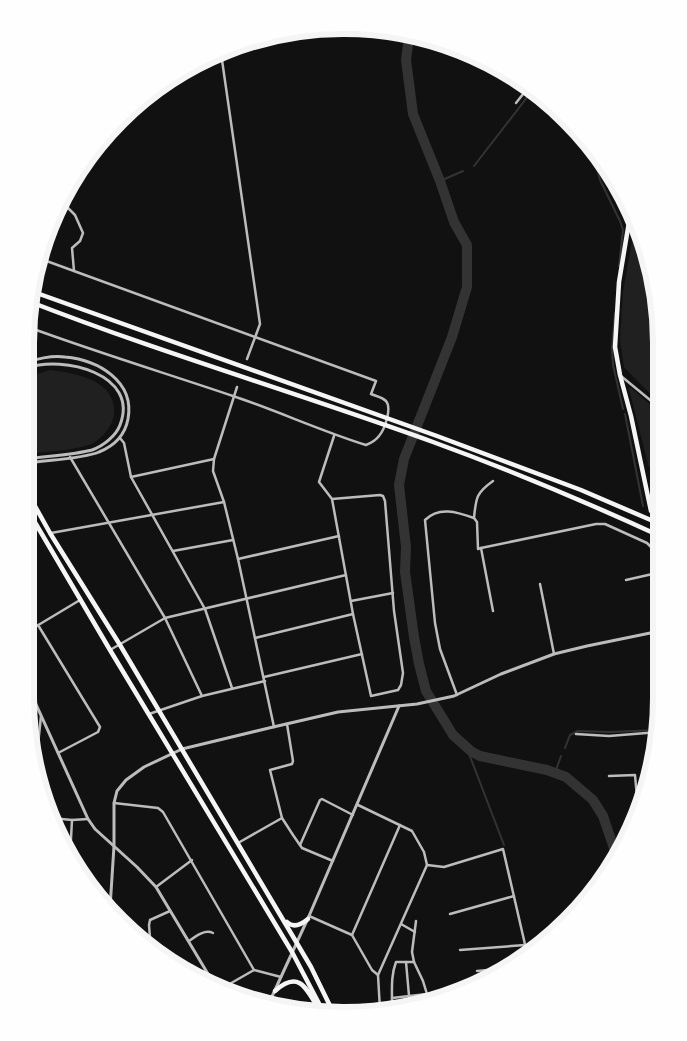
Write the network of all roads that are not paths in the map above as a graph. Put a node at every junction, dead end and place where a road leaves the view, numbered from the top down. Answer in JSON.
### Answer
{"nodes":[{"id":1,"x":222,"y":59,"type":"edge"},
{"id":2,"x":524,"y":92,"type":"edge"},
{"id":3,"x":516,"y":103,"type":"dead end"},
{"id":4,"x":66,"y":206,"type":"edge"},
{"id":5,"x":629,"y":222,"type":"edge"},
{"id":6,"x":45,"y":260,"type":"edge"},
{"id":7,"x":74,"y":271,"type":"junction"},
{"id":8,"x":38,"y":293,"type":"edge"},
{"id":9,"x":36,"y":304,"type":"edge"},
{"id":10,"x":34,"y":329,"type":"edge"},
{"id":11,"x":255,"y":337,"type":"junction"},
{"id":12,"x":34,"y":360,"type":"edge"},
{"id":13,"x":247,"y":360,"type":"dead end"},
{"id":14,"x":34,"y":366,"type":"edge"},
{"id":15,"x":620,"y":375,"type":"junction"},
{"id":16,"x":238,"y":387,"type":"dead end"},
{"id":17,"x":235,"y":397,"type":"junction"},
{"id":18,"x":653,"y":402,"type":"edge"},
{"id":19,"x":334,"y":435,"type":"junction"},
{"id":20,"x":120,"y":438,"type":"junction"},
{"id":21,"x":70,"y":457,"type":"junction"},
{"id":22,"x":214,"y":459,"type":"junction"},
{"id":23,"x":34,"y":460,"type":"edge"},
{"id":24,"x":34,"y":460,"type":"edge"},
{"id":25,"x":131,"y":477,"type":"junction"},
{"id":26,"x":493,"y":481,"type":"dead end"},
{"id":27,"x":648,"y":497,"type":"junction"},
{"id":28,"x":653,"y":497,"type":"edge"},
{"id":29,"x":332,"y":499,"type":"junction"},
{"id":30,"x":224,"y":502,"type":"junction"},
{"id":31,"x":34,"y":504,"type":"edge"},
{"id":32,"x":651,"y":511,"type":"dead end"},
{"id":33,"x":153,"y":515,"type":"junction"},
{"id":34,"x":474,"y":518,"type":"junction"},
{"id":35,"x":34,"y":520,"type":"edge"},
{"id":36,"x":653,"y":521,"type":"edge"},
{"id":37,"x":108,"y":522,"type":"junction"},
{"id":38,"x":50,"y":533,"type":"junction"},
{"id":39,"x":339,"y":536,"type":"junction"},
{"id":40,"x":653,"y":536,"type":"edge"},
{"id":41,"x":234,"y":540,"type":"junction"},
{"id":42,"x":481,"y":548,"type":"junction"},
{"id":43,"x":173,"y":551,"type":"junction"},
{"id":44,"x":653,"y":558,"type":"edge"},
{"id":45,"x":238,"y":559,"type":"junction"},
{"id":46,"x":346,"y":575,"type":"junction"},
{"id":47,"x":653,"y":575,"type":"edge"},
{"id":48,"x":626,"y":580,"type":"dead end"},
{"id":49,"x":540,"y":584,"type":"dead end"},
{"id":50,"x":393,"y":593,"type":"junction"},
{"id":51,"x":247,"y":599,"type":"junction"},
{"id":52,"x":81,"y":600,"type":"junction"},
{"id":53,"x":351,"y":600,"type":"junction"},
{"id":54,"x":206,"y":609,"type":"junction"},
{"id":55,"x":493,"y":611,"type":"dead end"},
{"id":56,"x":353,"y":614,"type":"junction"},
{"id":57,"x":165,"y":618,"type":"junction"},
{"id":58,"x":38,"y":625,"type":"junction"},
{"id":59,"x":34,"y":628,"type":"edge"},
{"id":60,"x":653,"y":632,"type":"edge"},
{"id":61,"x":255,"y":638,"type":"junction"},
{"id":62,"x":120,"y":645,"type":"junction"},
{"id":63,"x":110,"y":650,"type":"junction"},
{"id":64,"x":362,"y":654,"type":"junction"},
{"id":65,"x":554,"y":654,"type":"junction"},
{"id":66,"x":264,"y":679,"type":"junction"},
{"id":67,"x":232,"y":688,"type":"junction"},
{"id":68,"x":455,"y":695,"type":"junction"},
{"id":69,"x":202,"y":696,"type":"junction"},
{"id":70,"x":34,"y":698,"type":"edge"},
{"id":71,"x":400,"y":706,"type":"junction"},
{"id":72,"x":159,"y":710,"type":"junction"},
{"id":73,"x":42,"y":714,"type":"junction"},
{"id":74,"x":149,"y":714,"type":"junction"},
{"id":75,"x":287,"y":724,"type":"junction"},
{"id":76,"x":274,"y":727,"type":"junction"},
{"id":77,"x":652,"y":733,"type":"edge"},
{"id":78,"x":576,"y":734,"type":"dead end"},
{"id":79,"x":38,"y":748,"type":"edge"},
{"id":80,"x":182,"y":749,"type":"junction"},
{"id":81,"x":58,"y":753,"type":"junction"},
{"id":82,"x":173,"y":753,"type":"junction"},
{"id":83,"x":609,"y":776,"type":"dead end"},
{"id":84,"x":638,"y":795,"type":"edge"},
{"id":85,"x":114,"y":803,"type":"junction"},
{"id":86,"x":358,"y":805,"type":"junction"},
{"id":87,"x":353,"y":815,"type":"junction"},
{"id":88,"x":282,"y":818,"type":"junction"},
{"id":89,"x":58,"y":819,"type":"edge"},
{"id":90,"x":88,"y":819,"type":"junction"},
{"id":91,"x":72,"y":820,"type":"junction"},
{"id":92,"x":400,"y":825,"type":"junction"},
{"id":93,"x":71,"y":843,"type":"edge"},
{"id":94,"x":238,"y":843,"type":"junction"},
{"id":95,"x":300,"y":845,"type":"junction"},
{"id":96,"x":114,"y":846,"type":"junction"},
{"id":97,"x":192,"y":860,"type":"junction"},
{"id":98,"x":333,"y":861,"type":"junction"},
{"id":99,"x":427,"y":865,"type":"junction"},
{"id":100,"x":156,"y":887,"type":"junction"},
{"id":101,"x":514,"y":896,"type":"junction"},
{"id":102,"x":110,"y":901,"type":"edge"},
{"id":103,"x":171,"y":910,"type":"junction"},
{"id":104,"x":450,"y":914,"type":"dead end"},
{"id":105,"x":309,"y":917,"type":"junction"},
{"id":106,"x":282,"y":918,"type":"junction"},
{"id":107,"x":416,"y":921,"type":"dead end"},
{"id":108,"x":401,"y":924,"type":"junction"},
{"id":109,"x":415,"y":932,"type":"junction"},
{"id":110,"x":213,"y":933,"type":"dead end"},
{"id":111,"x":352,"y":935,"type":"junction"},
{"id":112,"x":150,"y":939,"type":"edge"},
{"id":113,"x":189,"y":941,"type":"junction"},
{"id":114,"x":297,"y":942,"type":"junction"},
{"id":115,"x":525,"y":945,"type":"joint"},
{"id":116,"x":460,"y":950,"type":"dead end"},
{"id":117,"x":292,"y":952,"type":"junction"},
{"id":118,"x":406,"y":962,"type":"junction"},
{"id":119,"x":414,"y":962,"type":"junction"},
{"id":120,"x":254,"y":970,"type":"junction"},
{"id":121,"x":490,"y":970,"type":"edge"},
{"id":122,"x":477,"y":971,"type":"dead end"},
{"id":123,"x":378,"y":974,"type":"junction"},
{"id":124,"x":210,"y":977,"type":"edge"},
{"id":125,"x":281,"y":977,"type":"junction"},
{"id":126,"x":227,"y":985,"type":"edge"},
{"id":127,"x":275,"y":991,"type":"junction"},
{"id":128,"x":427,"y":994,"type":"joint"},
{"id":129,"x":409,"y":996,"type":"junction"},
{"id":130,"x":271,"y":999,"type":"edge"},
{"id":131,"x":409,"y":1000,"type":"edge"},
{"id":132,"x":380,"y":1005,"type":"edge"},
{"id":133,"x":318,"y":1007,"type":"edge"},
{"id":134,"x":320,"y":1007,"type":"edge"},
{"id":135,"x":330,"y":1007,"type":"edge"}],
"edges":[{"from":1,"to":11,"type":"street"},
{"from":2,"to":3,"type":"street"},
{"from":4,"to":7,"type":"street"},
{"from":5,"to":15,"type":"highway"},
{"from":6,"to":7,"type":"street"},
{"from":7,"to":11,"type":"street"},
{"from":8,"to":36,"type":"highway"},
{"from":9,"to":40,"type":"highway"},
{"from":10,"to":17,"type":"street"},
{"from":11,"to":13,"type":"street"},
{"from":11,"to":19,"type":"street"},
{"from":12,"to":20,"type":"street"},
{"from":14,"to":23,"type":"street"},
{"from":15,"to":18,"type":"street"},
{"from":15,"to":27,"type":"highway"},
{"from":16,"to":17,"type":"street"},
{"from":17,"to":19,"type":"street"},
{"from":17,"to":22,"type":"street"},
{"from":19,"to":29,"type":"street"},
{"from":20,"to":21,"type":"street"},
{"from":20,"to":25,"type":"street"},
{"from":21,"to":24,"type":"street"},
{"from":21,"to":37,"type":"street"},
{"from":22,"to":25,"type":"street"},
{"from":22,"to":30,"type":"street"},
{"from":25,"to":33,"type":"street"},
{"from":26,"to":34,"type":"street"},
{"from":27,"to":28,"type":"street"},
{"from":27,"to":32,"type":"highway"},
{"from":29,"to":39,"type":"street"},
{"from":29,"to":50,"type":"street"},
{"from":30,"to":33,"type":"street"},
{"from":30,"to":41,"type":"street"},
{"from":31,"to":38,"type":"highway"},
{"from":33,"to":37,"type":"street"},
{"from":33,"to":43,"type":"street"},
{"from":34,"to":42,"type":"street"},
{"from":34,"to":68,"type":"street"},
{"from":35,"to":52,"type":"highway"},
{"from":37,"to":38,"type":"street"},
{"from":37,"to":57,"type":"street"},
{"from":38,"to":62,"type":"highway"},
{"from":39,"to":45,"type":"street"},
{"from":39,"to":46,"type":"street"},
{"from":41,"to":43,"type":"street"},
{"from":41,"to":45,"type":"street"},
{"from":42,"to":44,"type":"street"},
{"from":42,"to":55,"type":"street"},
{"from":43,"to":54,"type":"street"},
{"from":45,"to":51,"type":"street"},
{"from":46,"to":51,"type":"street"},
{"from":46,"to":53,"type":"street"},
{"from":47,"to":48,"type":"street"},
{"from":49,"to":65,"type":"street"},
{"from":50,"to":53,"type":"street"},
{"from":50,"to":64,"type":"street"},
{"from":51,"to":54,"type":"street"},
{"from":51,"to":61,"type":"street"},
{"from":52,"to":58,"type":"street"},
{"from":52,"to":63,"type":"highway"},
{"from":53,"to":56,"type":"street"},
{"from":54,"to":57,"type":"street"},
{"from":54,"to":67,"type":"street"},
{"from":56,"to":61,"type":"street"},
{"from":56,"to":64,"type":"street"},
{"from":57,"to":62,"type":"street"},
{"from":57,"to":69,"type":"street"},
{"from":58,"to":59,"type":"street"},
{"from":58,"to":81,"type":"street"},
{"from":60,"to":65,"type":"street"},
{"from":61,"to":66,"type":"street"},
{"from":62,"to":63,"type":"street"},
{"from":62,"to":72,"type":"highway"},
{"from":63,"to":74,"type":"highway"},
{"from":64,"to":66,"type":"street"},
{"from":65,"to":68,"type":"street"},
{"from":66,"to":67,"type":"street"},
{"from":66,"to":76,"type":"street"},
{"from":67,"to":69,"type":"street"},
{"from":68,"to":71,"type":"street"},
{"from":69,"to":72,"type":"street"},
{"from":70,"to":73,"type":"street"},
{"from":71,"to":75,"type":"street"},
{"from":71,"to":86,"type":"street"},
{"from":72,"to":74,"type":"street"},
{"from":72,"to":80,"type":"highway"},
{"from":73,"to":79,"type":"street"},
{"from":73,"to":81,"type":"street"},
{"from":74,"to":82,"type":"highway"},
{"from":75,"to":76,"type":"street"},
{"from":75,"to":88,"type":"street"},
{"from":76,"to":80,"type":"street"},
{"from":77,"to":78,"type":"street"},
{"from":80,"to":82,"type":"street"},
{"from":80,"to":94,"type":"highway"},
{"from":81,"to":90,"type":"street"},
{"from":82,"to":85,"type":"street"},
{"from":82,"to":117,"type":"highway"},
{"from":83,"to":84,"type":"street"},
{"from":85,"to":96,"type":"street"},
{"from":85,"to":97,"type":"street"},
{"from":86,"to":87,"type":"street"},
{"from":86,"to":92,"type":"street"},
{"from":87,"to":95,"type":"street"},
{"from":87,"to":98,"type":"street"},
{"from":88,"to":94,"type":"street"},
{"from":88,"to":95,"type":"street"},
{"from":89,"to":91,"type":"street"},
{"from":90,"to":91,"type":"street"},
{"from":90,"to":96,"type":"street"},
{"from":91,"to":93,"type":"street"},
{"from":92,"to":99,"type":"street"},
{"from":92,"to":111,"type":"street"},
{"from":94,"to":106,"type":"highway"},
{"from":95,"to":98,"type":"street"},
{"from":96,"to":100,"type":"street"},
{"from":96,"to":102,"type":"street"},
{"from":97,"to":100,"type":"street"},
{"from":97,"to":120,"type":"street"},
{"from":98,"to":105,"type":"street"},
{"from":99,"to":101,"type":"street"},
{"from":99,"to":108,"type":"street"},
{"from":100,"to":103,"type":"street"},
{"from":101,"to":104,"type":"street"},
{"from":101,"to":115,"type":"street"},
{"from":103,"to":112,"type":"street"},
{"from":103,"to":113,"type":"street"},
{"from":105,"to":106,"type":"highway"},
{"from":105,"to":111,"type":"street"},
{"from":105,"to":114,"type":"street"},
{"from":106,"to":114,"type":"highway"},
{"from":107,"to":109,"type":"street"},
{"from":108,"to":109,"type":"street"},
{"from":108,"to":123,"type":"street"},
{"from":109,"to":119,"type":"street"},
{"from":110,"to":113,"type":"street"},
{"from":111,"to":123,"type":"street"},
{"from":113,"to":124,"type":"street"},
{"from":114,"to":117,"type":"street"},
{"from":114,"to":135,"type":"highway"},
{"from":115,"to":116,"type":"street"},
{"from":117,"to":125,"type":"street"},
{"from":117,"to":134,"type":"highway"},
{"from":118,"to":119,"type":"street"},
{"from":118,"to":129,"type":"street"},
{"from":118,"to":129,"type":"street"},
{"from":119,"to":128,"type":"street"},
{"from":120,"to":125,"type":"street"},
{"from":120,"to":126,"type":"street"},
{"from":121,"to":122,"type":"street"},
{"from":123,"to":132,"type":"street"},
{"from":125,"to":127,"type":"street"},
{"from":127,"to":130,"type":"street"},
{"from":127,"to":133,"type":"highway"},
{"from":128,"to":129,"type":"street"},
{"from":129,"to":131,"type":"street"}]}
